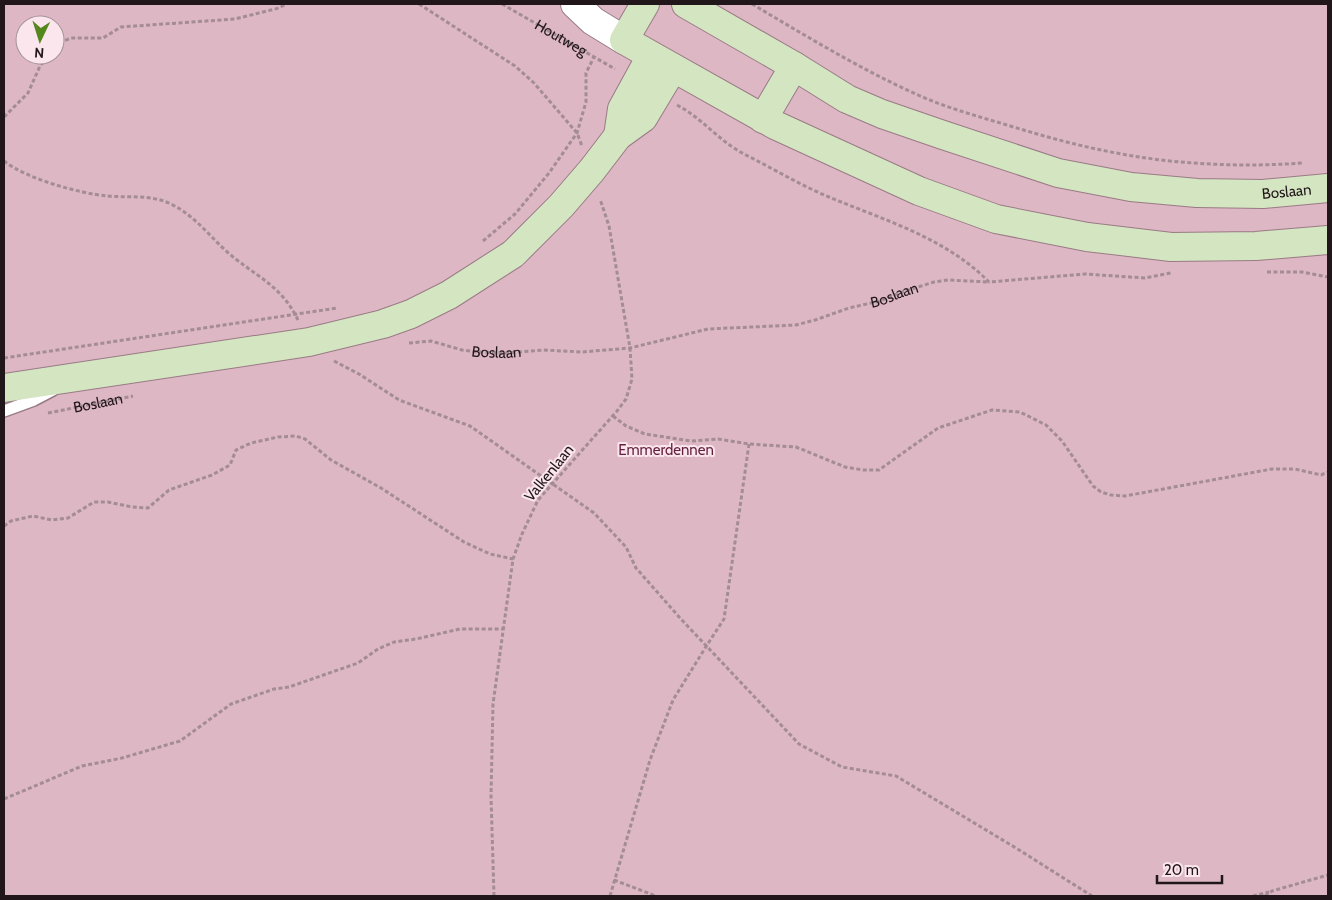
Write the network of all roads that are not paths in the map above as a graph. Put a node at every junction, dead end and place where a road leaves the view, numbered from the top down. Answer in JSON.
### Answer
{"nodes":[{"id":1,"x":575,"y":4,"type":"edge"},
{"id":2,"x":645,"y":4,"type":"edge"},
{"id":3,"x":686,"y":4,"type":"edge"},
{"id":4,"x":616,"y":35,"type":"junction"},
{"id":5,"x":662,"y":62,"type":"junction"},
{"id":6,"x":794,"y":66,"type":"junction"},
{"id":7,"x":763,"y":119,"type":"junction"},
{"id":8,"x":1328,"y":188,"type":"edge"},
{"id":9,"x":1328,"y":240,"type":"edge"},
{"id":10,"x":80,"y":376,"type":"junction"},
{"id":11,"x":4,"y":388,"type":"edge"},
{"id":12,"x":4,"y":411,"type":"edge"}],
"edges":[{"from":1,"to":4,"type":"street","name":"Houtweg"},
{"from":2,"to":4,"type":"main road"},
{"from":3,"to":6,"type":"main road","name":"Boslaan"},
{"from":4,"to":5,"type":"main road","name":"Houtweg"},
{"from":5,"to":7,"type":"main road"},
{"from":5,"to":10,"type":"main road","name":"Boslaan"},
{"from":6,"to":7,"type":"main road"},
{"from":6,"to":8,"type":"main road","name":"Boslaan"},
{"from":7,"to":9,"type":"main road"},
{"from":10,"to":11,"type":"main road","name":"Boslaan"},
{"from":10,"to":12,"type":"lane"}]}
